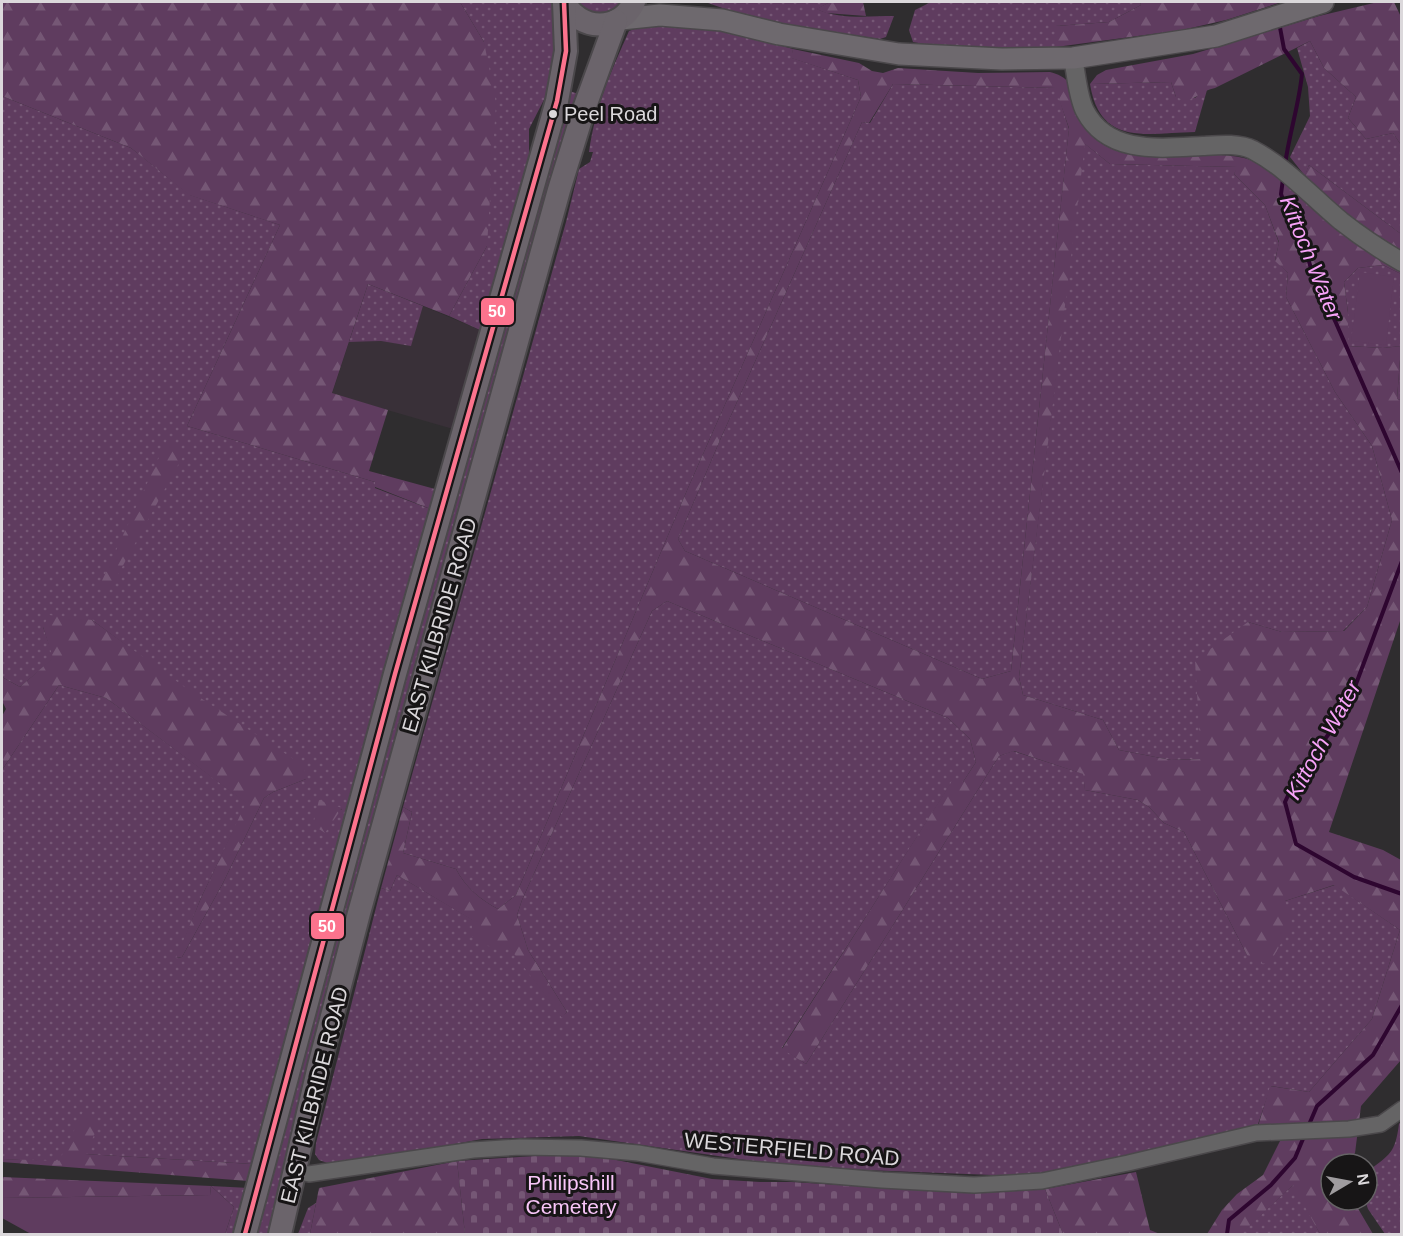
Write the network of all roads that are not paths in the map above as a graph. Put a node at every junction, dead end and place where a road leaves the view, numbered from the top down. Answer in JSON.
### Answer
{"nodes":[{"id":1,"x":564,"y":2,"type":"edge"},
{"id":2,"x":678,"y":2,"type":"edge"},
{"id":3,"x":1323,"y":2,"type":"edge"},
{"id":4,"x":624,"y":14,"type":"edge"},
{"id":5,"x":722,"y":20,"type":"junction"},
{"id":6,"x":1073,"y":58,"type":"junction"},
{"id":7,"x":1401,"y":262,"type":"edge"},
{"id":8,"x":1401,"y":1109,"type":"edge"},
{"id":9,"x":294,"y":1171,"type":"junction"},
{"id":10,"x":244,"y":1234,"type":"edge"},
{"id":11,"x":280,"y":1234,"type":"edge"}],
"edges":[{"from":1,"to":4,"type":"main road"},
{"from":1,"to":10,"type":"main road","name":"EAST KILBRIDE ROAD"},
{"from":2,"to":5,"type":"main road"},
{"from":3,"to":6,"type":"main road"},
{"from":4,"to":5,"type":"main road"},
{"from":4,"to":9,"type":"main road","name":"EAST KILBRIDE ROAD"},
{"from":5,"to":6,"type":"main road"},
{"from":6,"to":7,"type":"street"},
{"from":8,"to":9,"type":"street","name":"WESTERFIELD ROAD"},
{"from":9,"to":11,"type":"main road","name":"EAST KILBRIDE ROAD"}]}
